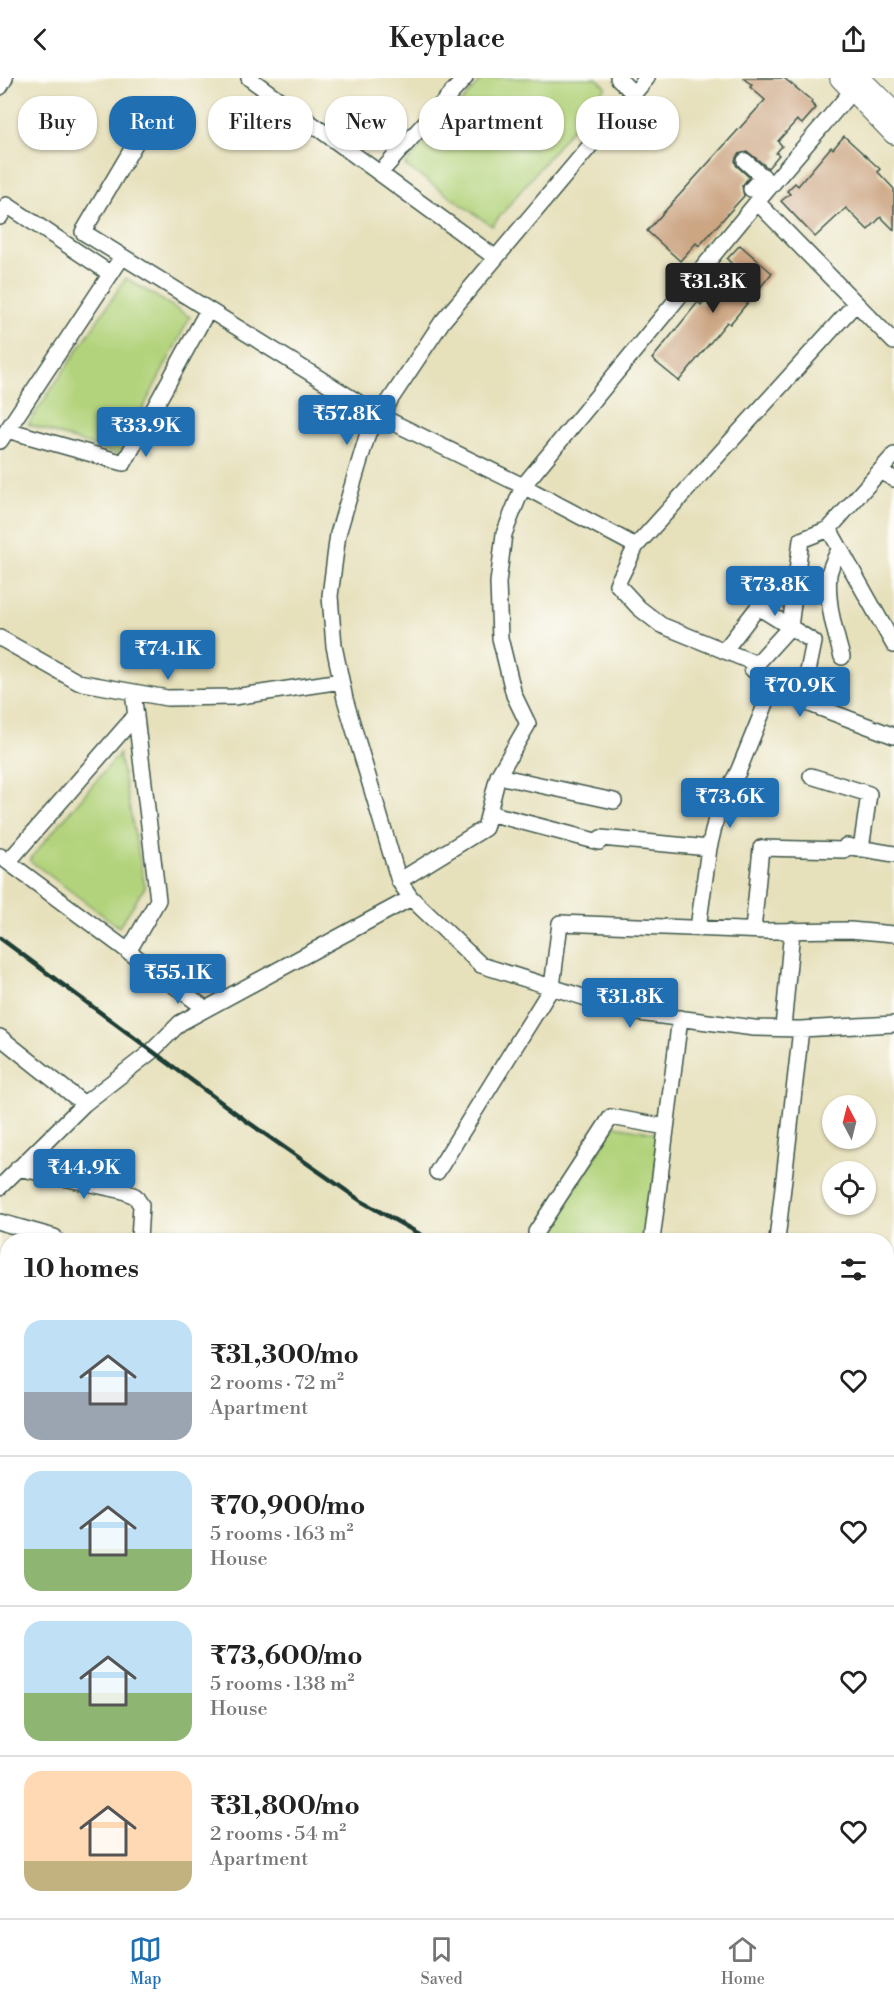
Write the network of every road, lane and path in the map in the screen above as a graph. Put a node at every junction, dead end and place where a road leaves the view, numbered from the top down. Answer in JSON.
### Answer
{"nodes":[{"id":1,"x":5,"y":78,"type":"edge"},
{"id":2,"x":249,"y":78,"type":"edge"},
{"id":3,"x":465,"y":78,"type":"edge"},
{"id":4,"x":618,"y":78,"type":"edge"},
{"id":5,"x":647,"y":78,"type":"edge"},
{"id":6,"x":853,"y":82,"type":"edge"},
{"id":7,"x":0,"y":87,"type":"edge"},
{"id":8,"x":634,"y":94,"type":"junction"},
{"id":9,"x":894,"y":112,"type":"edge"},
{"id":10,"x":894,"y":134,"type":"edge"},
{"id":11,"x":131,"y":150,"type":"edge"},
{"id":12,"x":746,"y":161,"type":"dead end"},
{"id":13,"x":380,"y":173,"type":"junction"},
{"id":14,"x":767,"y":180,"type":"junction"},
{"id":15,"x":754,"y":196,"type":"junction"},
{"id":16,"x":0,"y":217,"type":"edge"},
{"id":17,"x":122,"y":257,"type":"junction"},
{"id":18,"x":496,"y":258,"type":"junction"},
{"id":19,"x":111,"y":274,"type":"junction"},
{"id":20,"x":856,"y":303,"type":"junction"},
{"id":21,"x":208,"y":310,"type":"junction"},
{"id":22,"x":894,"y":342,"type":"edge"},
{"id":23,"x":380,"y":416,"type":"junction"},
{"id":24,"x":4,"y":435,"type":"edge"},
{"id":25,"x":894,"y":455,"type":"edge"},
{"id":26,"x":880,"y":471,"type":"junction"},
{"id":27,"x":894,"y":479,"type":"edge"},
{"id":28,"x":523,"y":486,"type":"junction"},
{"id":29,"x":829,"y":529,"type":"junction"},
{"id":30,"x":636,"y":546,"type":"junction"},
{"id":31,"x":840,"y":548,"type":"junction"},
{"id":32,"x":790,"y":627,"type":"junction"},
{"id":33,"x":0,"y":638,"type":"edge"},
{"id":34,"x":894,"y":645,"type":"edge"},
{"id":35,"x":724,"y":651,"type":"junction"},
{"id":36,"x":842,"y":657,"type":"dead end"},
{"id":37,"x":757,"y":664,"type":"junction"},
{"id":38,"x":341,"y":681,"type":"junction"},
{"id":39,"x":133,"y":692,"type":"junction"},
{"id":40,"x":136,"y":715,"type":"junction"},
{"id":41,"x":894,"y":736,"type":"edge"},
{"id":42,"x":498,"y":776,"type":"junction"},
{"id":43,"x":811,"y":776,"type":"dead end"},
{"id":44,"x":614,"y":801,"type":"dead end"},
{"id":45,"x":489,"y":813,"type":"junction"},
{"id":46,"x":709,"y":848,"type":"junction"},
{"id":47,"x":861,"y":849,"type":"junction"},
{"id":48,"x":894,"y":854,"type":"edge"},
{"id":49,"x":4,"y":859,"type":"edge"},
{"id":50,"x":399,"y":880,"type":"junction"},
{"id":51,"x":411,"y":898,"type":"junction"},
{"id":52,"x":698,"y":928,"type":"junction"},
{"id":53,"x":753,"y":930,"type":"junction"},
{"id":54,"x":792,"y":930,"type":"junction"},
{"id":55,"x":894,"y":934,"type":"edge"},
{"id":56,"x":128,"y":952,"type":"junction"},
{"id":57,"x":552,"y":987,"type":"junction"},
{"id":58,"x":206,"y":1009,"type":"junction"},
{"id":59,"x":680,"y":1018,"type":"junction"},
{"id":60,"x":894,"y":1024,"type":"edge"},
{"id":61,"x":783,"y":1028,"type":"junction"},
{"id":62,"x":801,"y":1029,"type":"junction"},
{"id":63,"x":0,"y":1037,"type":"edge"},
{"id":64,"x":84,"y":1104,"type":"junction"},
{"id":65,"x":666,"y":1127,"type":"junction"},
{"id":66,"x":18,"y":1168,"type":"junction"},
{"id":67,"x":437,"y":1172,"type":"dead end"},
{"id":68,"x":0,"y":1186,"type":"edge"},
{"id":69,"x":0,"y":1222,"type":"edge"},
{"id":70,"x":536,"y":1232,"type":"dead end"},
{"id":71,"x":37,"y":1233,"type":"edge"},
{"id":72,"x":139,"y":1233,"type":"edge"},
{"id":73,"x":653,"y":1233,"type":"edge"},
{"id":74,"x":778,"y":1233,"type":"edge"}],
"edges":[{"from":1,"to":7,"type":"street"},
{"from":2,"to":13,"type":"street"},
{"from":3,"to":13,"type":"street"},
{"from":4,"to":8,"type":"street"},
{"from":5,"to":8,"type":"street"},
{"from":6,"to":9,"type":"main road"},
{"from":6,"to":10,"type":"main road"},
{"from":6,"to":14,"type":"street"},
{"from":8,"to":18,"type":"street"},
{"from":11,"to":17,"type":"street"},
{"from":12,"to":14,"type":"street"},
{"from":13,"to":18,"type":"street"},
{"from":14,"to":15,"type":"street"},
{"from":15,"to":20,"type":"street"},
{"from":15,"to":28,"type":"street"},
{"from":16,"to":19,"type":"street"},
{"from":17,"to":19,"type":"street"},
{"from":17,"to":21,"type":"street"},
{"from":18,"to":23,"type":"street"},
{"from":19,"to":24,"type":"street"},
{"from":20,"to":22,"type":"street"},
{"from":20,"to":30,"type":"street"},
{"from":21,"to":23,"type":"street"},
{"from":21,"to":24,"type":"street"},
{"from":23,"to":28,"type":"street"},
{"from":23,"to":38,"type":"street"},
{"from":25,"to":26,"type":"street"},
{"from":26,"to":27,"type":"street"},
{"from":26,"to":29,"type":"street"},
{"from":28,"to":30,"type":"street"},
{"from":28,"to":42,"type":"street"},
{"from":29,"to":31,"type":"street"},
{"from":29,"to":32,"type":"street"},
{"from":30,"to":35,"type":"street"},
{"from":31,"to":34,"type":"street"},
{"from":31,"to":36,"type":"street"},
{"from":32,"to":35,"type":"street"},
{"from":32,"to":37,"type":"street"},
{"from":32,"to":41,"type":"street"},
{"from":33,"to":39,"type":"street"},
{"from":35,"to":37,"type":"street"},
{"from":37,"to":46,"type":"street"},
{"from":38,"to":39,"type":"street"},
{"from":38,"to":50,"type":"street"},
{"from":39,"to":40,"type":"street"},
{"from":40,"to":49,"type":"street"},
{"from":40,"to":56,"type":"street"},
{"from":42,"to":44,"type":"street"},
{"from":42,"to":45,"type":"street"},
{"from":43,"to":47,"type":"street"},
{"from":45,"to":46,"type":"street"},
{"from":45,"to":50,"type":"street"},
{"from":46,"to":52,"type":"street"},
{"from":47,"to":48,"type":"street"},
{"from":47,"to":53,"type":"street"},
{"from":49,"to":56,"type":"street"},
{"from":50,"to":51,"type":"street"},
{"from":51,"to":57,"type":"street"},
{"from":51,"to":58,"type":"street"},
{"from":52,"to":53,"type":"street"},
{"from":52,"to":57,"type":"street"},
{"from":53,"to":54,"type":"street"},
{"from":54,"to":55,"type":"street"},
{"from":54,"to":61,"type":"street"},
{"from":56,"to":58,"type":"street"},
{"from":57,"to":59,"type":"street"},
{"from":57,"to":67,"type":"street"},
{"from":58,"to":64,"type":"street"},
{"from":59,"to":61,"type":"street"},
{"from":59,"to":65,"type":"street"},
{"from":60,"to":62,"type":"street"},
{"from":61,"to":62,"type":"street"},
{"from":62,"to":74,"type":"street"},
{"from":63,"to":64,"type":"street"},
{"from":64,"to":66,"type":"street"},
{"from":65,"to":70,"type":"street"},
{"from":65,"to":73,"type":"street"},
{"from":66,"to":68,"type":"street"},
{"from":66,"to":72,"type":"street"},
{"from":69,"to":71,"type":"street"}]}
